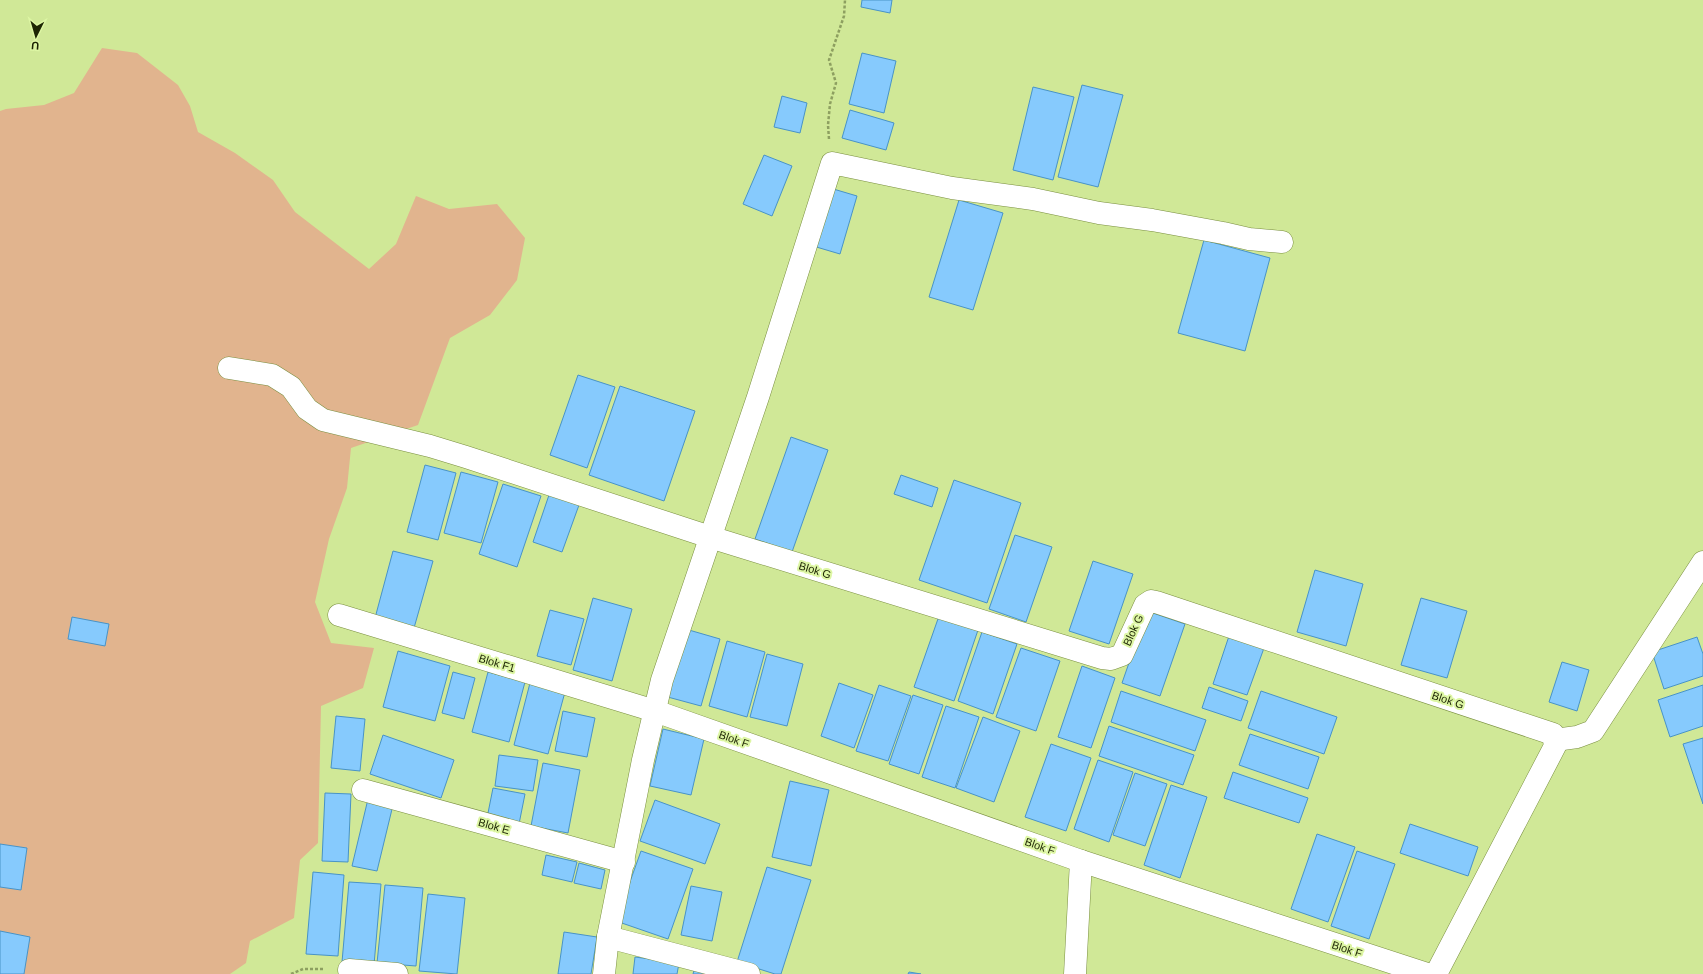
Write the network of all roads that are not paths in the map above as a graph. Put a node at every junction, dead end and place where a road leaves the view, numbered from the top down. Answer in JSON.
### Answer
{"nodes":[{"id":1,"x":1282,"y":242,"type":"dead end"},
{"id":2,"x":228,"y":368,"type":"dead end"},
{"id":3,"x":710,"y":537,"type":"junction"},
{"id":4,"x":1703,"y":562,"type":"edge"},
{"id":5,"x":339,"y":615,"type":"dead end"},
{"id":6,"x":655,"y":711,"type":"junction"},
{"id":7,"x":1554,"y":737,"type":"junction"},
{"id":8,"x":363,"y":790,"type":"dead end"},
{"id":9,"x":1081,"y":861,"type":"junction"},
{"id":10,"x":624,"y":862,"type":"junction"},
{"id":11,"x":608,"y":937,"type":"junction"},
{"id":12,"x":349,"y":970,"type":"road end"},
{"id":13,"x":397,"y":974,"type":"edge"},
{"id":14,"x":604,"y":974,"type":"edge"},
{"id":15,"x":749,"y":974,"type":"edge"},
{"id":16,"x":1074,"y":974,"type":"edge"},
{"id":17,"x":1427,"y":974,"type":"edge"},
{"id":18,"x":1436,"y":974,"type":"edge"}],
"edges":[{"from":1,"to":3,"type":"street"},
{"from":2,"to":3,"type":"street"},
{"from":3,"to":6,"type":"street"},
{"from":3,"to":7,"type":"street","name":"Blok G"},
{"from":4,"to":7,"type":"street"},
{"from":5,"to":6,"type":"street","name":"Blok F1"},
{"from":6,"to":9,"type":"street","name":"Blok F"},
{"from":6,"to":10,"type":"street"},
{"from":7,"to":18,"type":"street"},
{"from":8,"to":10,"type":"street","name":"Blok E"},
{"from":9,"to":16,"type":"street"},
{"from":9,"to":17,"type":"street","name":"Blok F"},
{"from":10,"to":11,"type":"street"},
{"from":11,"to":14,"type":"street"},
{"from":11,"to":15,"type":"street"},
{"from":12,"to":13,"type":"street"}]}
